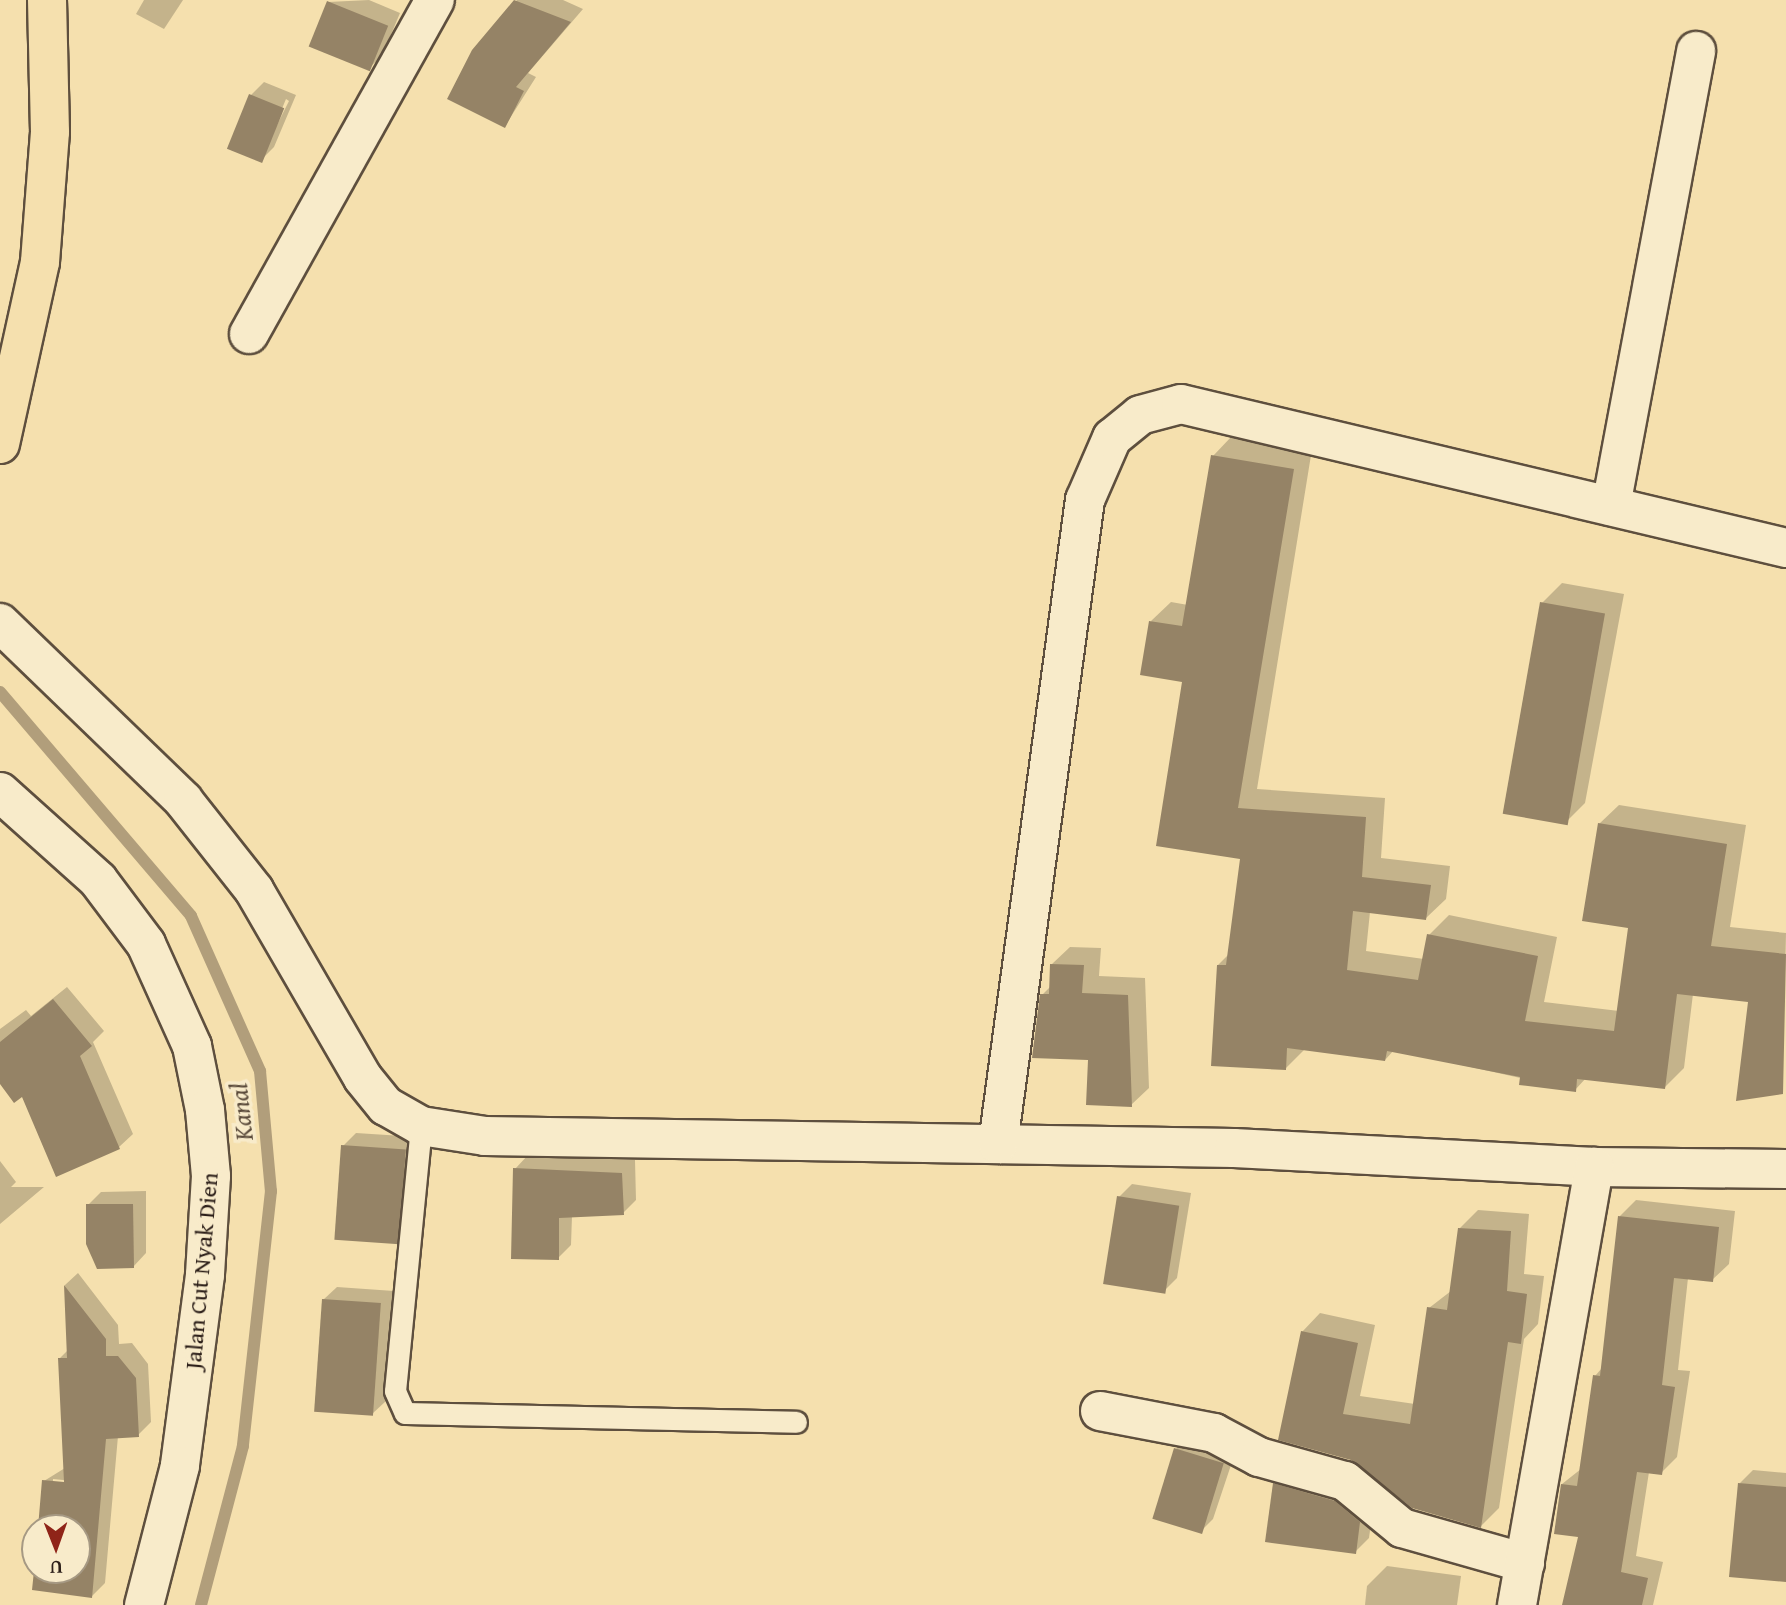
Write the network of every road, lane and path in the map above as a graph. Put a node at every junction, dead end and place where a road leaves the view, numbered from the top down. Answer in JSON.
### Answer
{"nodes":[{"id":1,"x":47,"y":0,"type":"edge"},
{"id":2,"x":435,"y":0,"type":"edge"},
{"id":3,"x":1696,"y":51,"type":"dead end"},
{"id":4,"x":249,"y":334,"type":"dead end"},
{"id":5,"x":0,"y":444,"type":"edge"},
{"id":6,"x":1611,"y":506,"type":"junction"},
{"id":7,"x":1786,"y":548,"type":"edge"},
{"id":8,"x":0,"y":623,"type":"edge"},
{"id":9,"x":0,"y":792,"type":"edge"},
{"id":10,"x":421,"y":1126,"type":"junction"},
{"id":11,"x":998,"y":1144,"type":"junction"},
{"id":12,"x":1594,"y":1167,"type":"junction"},
{"id":13,"x":1786,"y":1169,"type":"edge"},
{"id":14,"x":1100,"y":1411,"type":"dead end"},
{"id":15,"x":796,"y":1422,"type":"dead end"},
{"id":16,"x":1525,"y":1563,"type":"junction"},
{"id":17,"x":144,"y":1605,"type":"edge"},
{"id":18,"x":1517,"y":1605,"type":"edge"}],
"edges":[{"from":1,"to":5,"type":"highway"},
{"from":2,"to":4,"type":"street"},
{"from":3,"to":6,"type":"street"},
{"from":6,"to":7,"type":"street"},
{"from":6,"to":11,"type":"street"},
{"from":8,"to":10,"type":"street"},
{"from":9,"to":17,"type":"street","name":"Jalan Cut Nyak Dien"},
{"from":10,"to":11,"type":"street"},
{"from":10,"to":15,"type":"lane"},
{"from":11,"to":12,"type":"street"},
{"from":12,"to":13,"type":"street"},
{"from":12,"to":16,"type":"street"},
{"from":14,"to":16,"type":"street"},
{"from":16,"to":18,"type":"street"}]}
